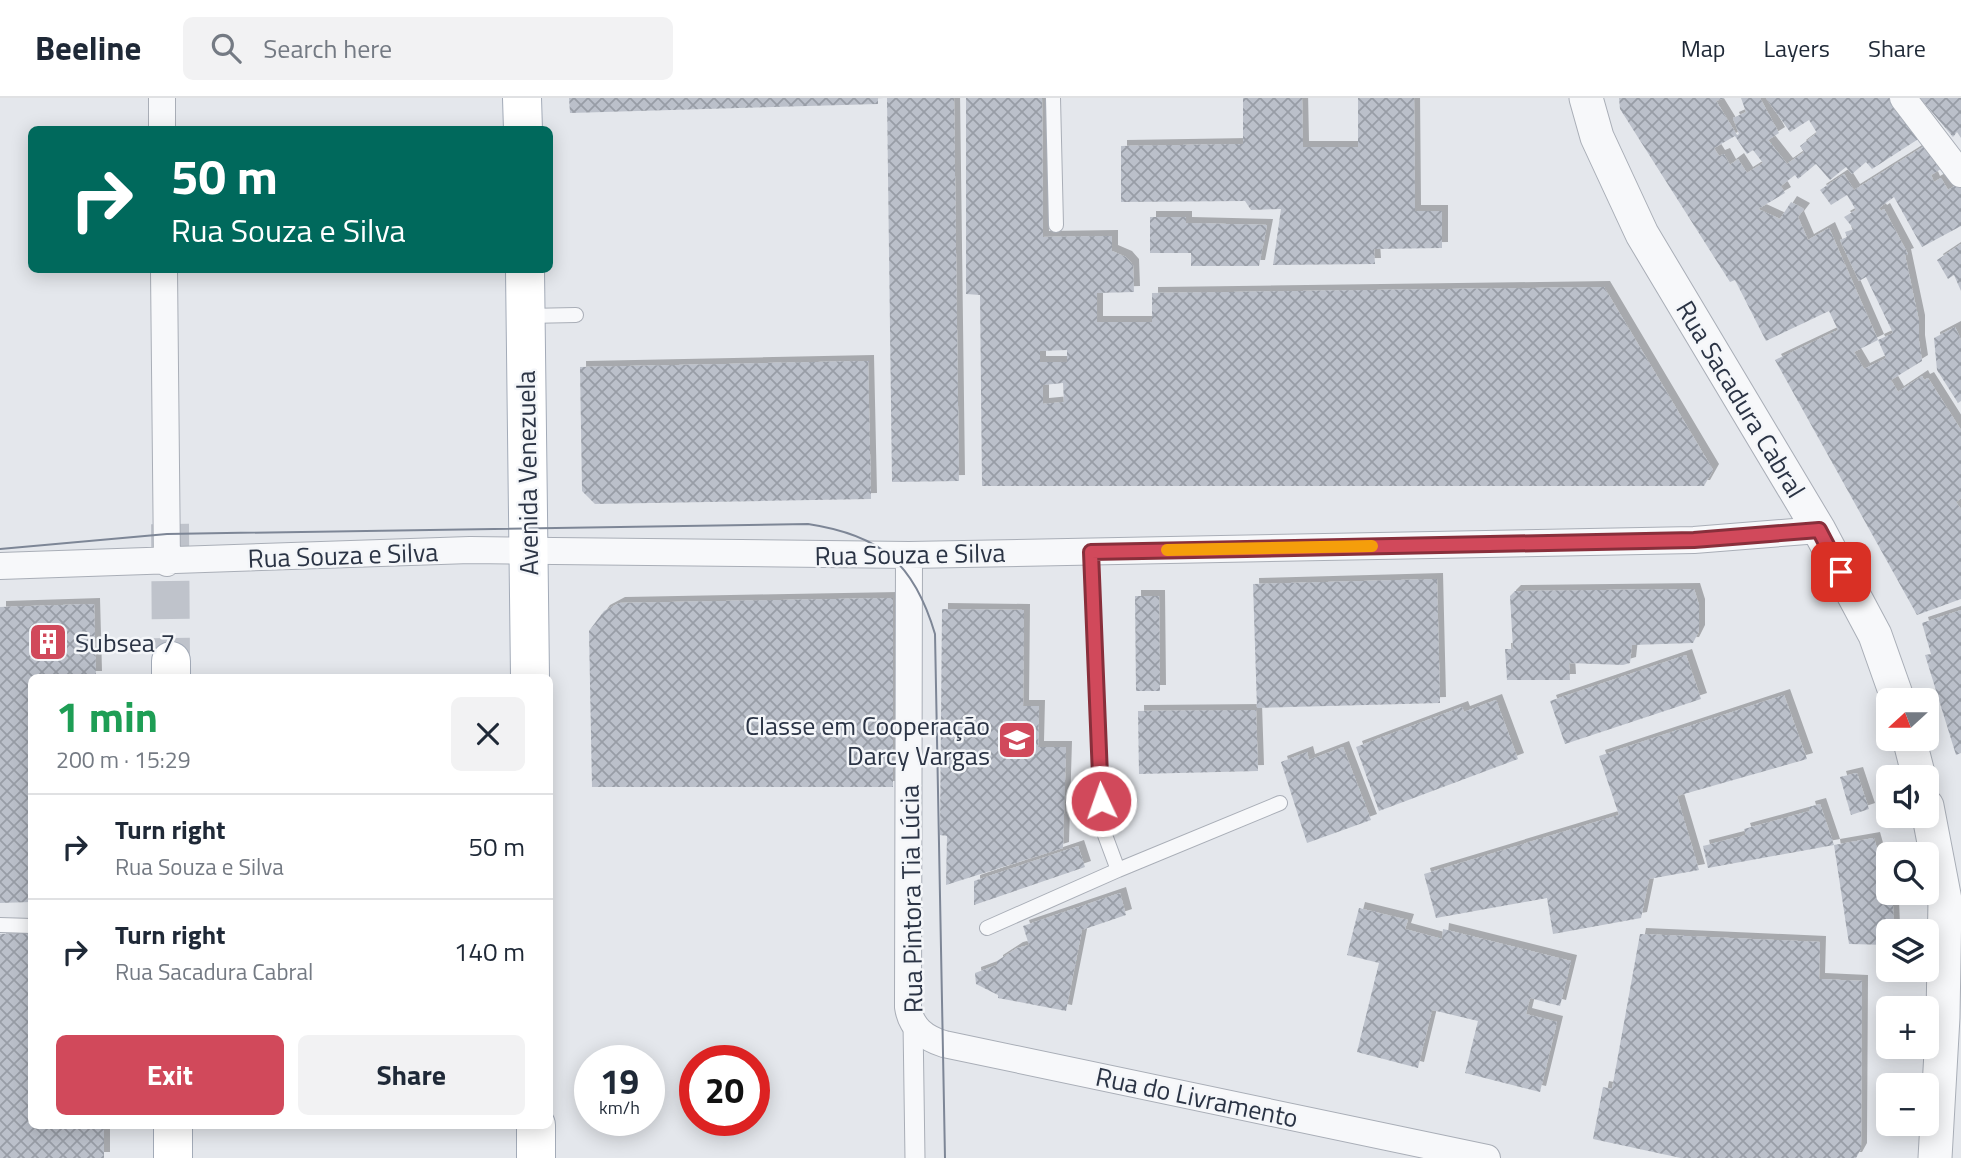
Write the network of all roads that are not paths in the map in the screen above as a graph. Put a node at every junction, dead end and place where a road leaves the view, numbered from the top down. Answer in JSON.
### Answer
{"nodes":[{"id":1,"x":162,"y":98,"type":"edge"},
{"id":2,"x":522,"y":98,"type":"edge"},
{"id":3,"x":1053,"y":98,"type":"edge"},
{"id":4,"x":1586,"y":98,"type":"edge"},
{"id":5,"x":1903,"y":98,"type":"edge"},
{"id":6,"x":162,"y":126,"type":"edge"},
{"id":7,"x":523,"y":126,"type":"edge"},
{"id":8,"x":1961,"y":174,"type":"edge"},
{"id":9,"x":1056,"y":225,"type":"dead end"},
{"id":10,"x":164,"y":273,"type":"edge"},
{"id":11,"x":525,"y":273,"type":"edge"},
{"id":12,"x":576,"y":315,"type":"dead end"},
{"id":13,"x":525,"y":316,"type":"junction"},
{"id":14,"x":1819,"y":530,"type":"junction"},
{"id":15,"x":528,"y":551,"type":"junction"},
{"id":16,"x":1091,"y":552,"type":"junction"},
{"id":17,"x":909,"y":555,"type":"junction"},
{"id":18,"x":167,"y":563,"type":"junction"},
{"id":19,"x":0,"y":566,"type":"edge"},
{"id":20,"x":530,"y":674,"type":"edge"},
{"id":21,"x":1894,"y":688,"type":"edge"},
{"id":22,"x":1280,"y":803,"type":"dead end"},
{"id":23,"x":1931,"y":828,"type":"edge"},
{"id":24,"x":1118,"y":870,"type":"junction"},
{"id":25,"x":0,"y":925,"type":"edge"},
{"id":26,"x":28,"y":926,"type":"edge"},
{"id":27,"x":987,"y":928,"type":"dead end"},
{"id":28,"x":912,"y":1023,"type":"junction"},
{"id":29,"x":173,"y":1129,"type":"edge"},
{"id":30,"x":536,"y":1129,"type":"edge"},
{"id":31,"x":1940,"y":1151,"type":"edge"},
{"id":32,"x":173,"y":1158,"type":"edge"},
{"id":33,"x":536,"y":1158,"type":"edge"},
{"id":34,"x":915,"y":1158,"type":"edge"},
{"id":35,"x":1487,"y":1158,"type":"edge"}],
"edges":[{"from":1,"to":6,"type":"street"},
{"from":2,"to":7,"type":"main road"},
{"from":3,"to":9,"type":"lane"},
{"from":4,"to":14,"type":"street","name":"Rua Sacadura Cabral"},
{"from":5,"to":8,"type":"street"},
{"from":10,"to":18,"type":"street"},
{"from":11,"to":13,"type":"main road","name":"Avenida Venezuela"},
{"from":12,"to":13,"type":"lane"},
{"from":13,"to":15,"type":"main road","name":"Avenida Venezuela"},
{"from":14,"to":16,"type":"street","name":"Rua Souza e Silva"},
{"from":14,"to":21,"type":"street","name":"Rua Sacadura Cabral"},
{"from":15,"to":17,"type":"street","name":"Rua Souza e Silva"},
{"from":15,"to":18,"type":"street","name":"Rua Souza e Silva"},
{"from":15,"to":20,"type":"main road","name":"Avenida Venezuela"},
{"from":16,"to":17,"type":"street","name":"Rua Souza e Silva"},
{"from":16,"to":24,"type":"lane"},
{"from":17,"to":28,"type":"street","name":"Rua Pintora Tia Lúcia"},
{"from":18,"to":19,"type":"street","name":"Rua Souza e Silva"},
{"from":22,"to":24,"type":"lane"},
{"from":23,"to":31,"type":"street"},
{"from":24,"to":27,"type":"lane"},
{"from":25,"to":26,"type":"lane"},
{"from":28,"to":34,"type":"street","name":"Rua Pintora Tia Lúcia"},
{"from":28,"to":35,"type":"street","name":"Rua do Livramento"},
{"from":29,"to":32,"type":"main road"},
{"from":30,"to":33,"type":"main road"}]}
